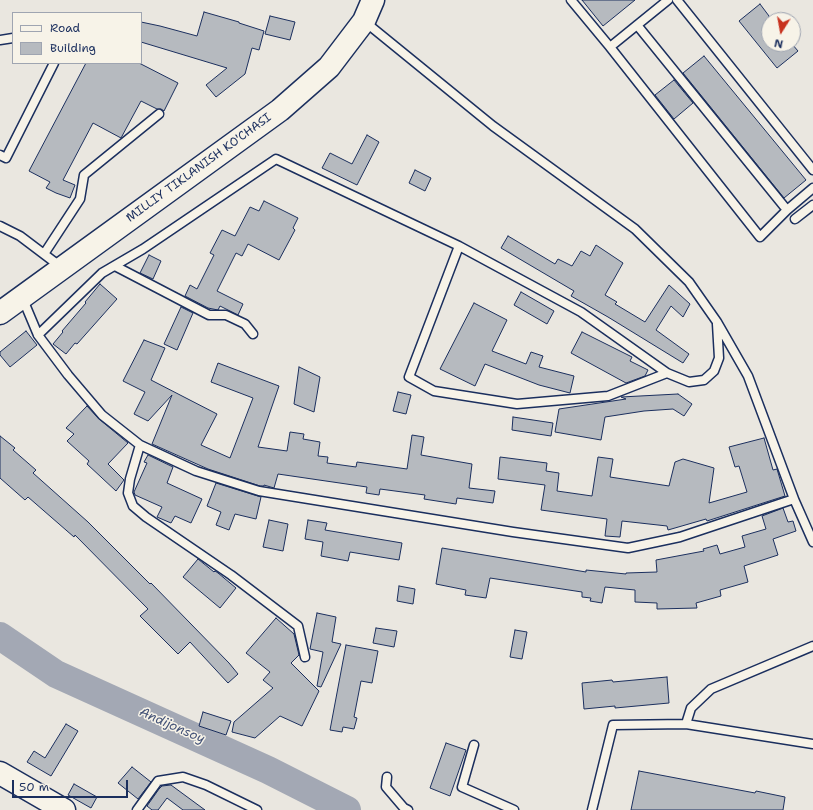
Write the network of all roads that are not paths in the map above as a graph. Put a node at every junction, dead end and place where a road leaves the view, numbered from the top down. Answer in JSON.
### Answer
{"nodes":[{"id":1,"x":373,"y":0,"type":"edge"},
{"id":2,"x":571,"y":0,"type":"edge"},
{"id":3,"x":668,"y":0,"type":"edge"},
{"id":4,"x":677,"y":0,"type":"edge"},
{"id":5,"x":364,"y":20,"type":"junction"},
{"id":6,"x":637,"y":25,"type":"junction"},
{"id":7,"x":12,"y":38,"type":"edge"},
{"id":8,"x":0,"y":40,"type":"edge"},
{"id":9,"x":610,"y":47,"type":"junction"},
{"id":10,"x":53,"y":64,"type":"edge"},
{"id":11,"x":159,"y":114,"type":"dead end"},
{"id":12,"x":0,"y":155,"type":"edge"},
{"id":13,"x":813,"y":170,"type":"edge"},
{"id":14,"x":813,"y":188,"type":"edge"},
{"id":15,"x":813,"y":205,"type":"edge"},
{"id":16,"x":787,"y":210,"type":"junction"},
{"id":17,"x":795,"y":219,"type":"dead end"},
{"id":18,"x":0,"y":226,"type":"edge"},
{"id":19,"x":459,"y":246,"type":"junction"},
{"id":20,"x":44,"y":254,"type":"junction"},
{"id":21,"x":115,"y":266,"type":"junction"},
{"id":22,"x":62,"y":268,"type":"junction"},
{"id":23,"x":22,"y":297,"type":"junction"},
{"id":24,"x":0,"y":313,"type":"edge"},
{"id":25,"x":717,"y":322,"type":"junction"},
{"id":26,"x":253,"y":334,"type":"dead end"},
{"id":27,"x":38,"y":335,"type":"junction"},
{"id":28,"x":667,"y":374,"type":"junction"},
{"id":29,"x":140,"y":445,"type":"junction"},
{"id":30,"x":794,"y":499,"type":"junction"},
{"id":31,"x":813,"y":542,"type":"edge"},
{"id":32,"x":813,"y":646,"type":"edge"},
{"id":33,"x":305,"y":657,"type":"dead end"},
{"id":34,"x":686,"y":724,"type":"junction"},
{"id":35,"x":474,"y":744,"type":"dead end"},
{"id":36,"x":813,"y":744,"type":"edge"},
{"id":37,"x":0,"y":773,"type":"edge"},
{"id":38,"x":387,"y":777,"type":"dead end"},
{"id":39,"x":64,"y":810,"type":"edge"},
{"id":40,"x":137,"y":810,"type":"edge"},
{"id":41,"x":258,"y":810,"type":"edge"},
{"id":42,"x":408,"y":810,"type":"edge"},
{"id":43,"x":514,"y":810,"type":"edge"},
{"id":44,"x":592,"y":810,"type":"edge"}],
"edges":[{"from":1,"to":5,"type":"main road","name":"MILLIY TIKLANISH KO'CHASI"},
{"from":2,"to":9,"type":"lane"},
{"from":3,"to":6,"type":"lane"},
{"from":4,"to":13,"type":"lane"},
{"from":5,"to":22,"type":"main road","name":"MILLIY TIKLANISH KO'CHASI"},
{"from":5,"to":25,"type":"lane"},
{"from":6,"to":9,"type":"lane"},
{"from":6,"to":16,"type":"lane"},
{"from":7,"to":8,"type":"lane"},
{"from":9,"to":16,"type":"lane"},
{"from":10,"to":12,"type":"lane"},
{"from":11,"to":20,"type":"lane"},
{"from":14,"to":16,"type":"lane"},
{"from":15,"to":17,"type":"lane"},
{"from":18,"to":20,"type":"lane"},
{"from":19,"to":21,"type":"lane"},
{"from":19,"to":28,"type":"lane"},
{"from":19,"to":28,"type":"lane"},
{"from":20,"to":22,"type":"lane"},
{"from":21,"to":26,"type":"lane"},
{"from":21,"to":27,"type":"lane"},
{"from":22,"to":23,"type":"main road","name":"MILLIY TIKLANISH KO'CHASI"},
{"from":23,"to":24,"type":"main road","name":"MILLIY TIKLANISH KO'CHASI"},
{"from":23,"to":27,"type":"lane"},
{"from":25,"to":28,"type":"lane"},
{"from":25,"to":30,"type":"lane"},
{"from":27,"to":29,"type":"lane"},
{"from":29,"to":30,"type":"lane"},
{"from":29,"to":33,"type":"lane"},
{"from":30,"to":31,"type":"lane"},
{"from":32,"to":34,"type":"lane"},
{"from":34,"to":36,"type":"lane"},
{"from":34,"to":44,"type":"lane"},
{"from":35,"to":43,"type":"lane"},
{"from":37,"to":39,"type":"main road"},
{"from":38,"to":42,"type":"lane"},
{"from":40,"to":41,"type":"lane"}]}
